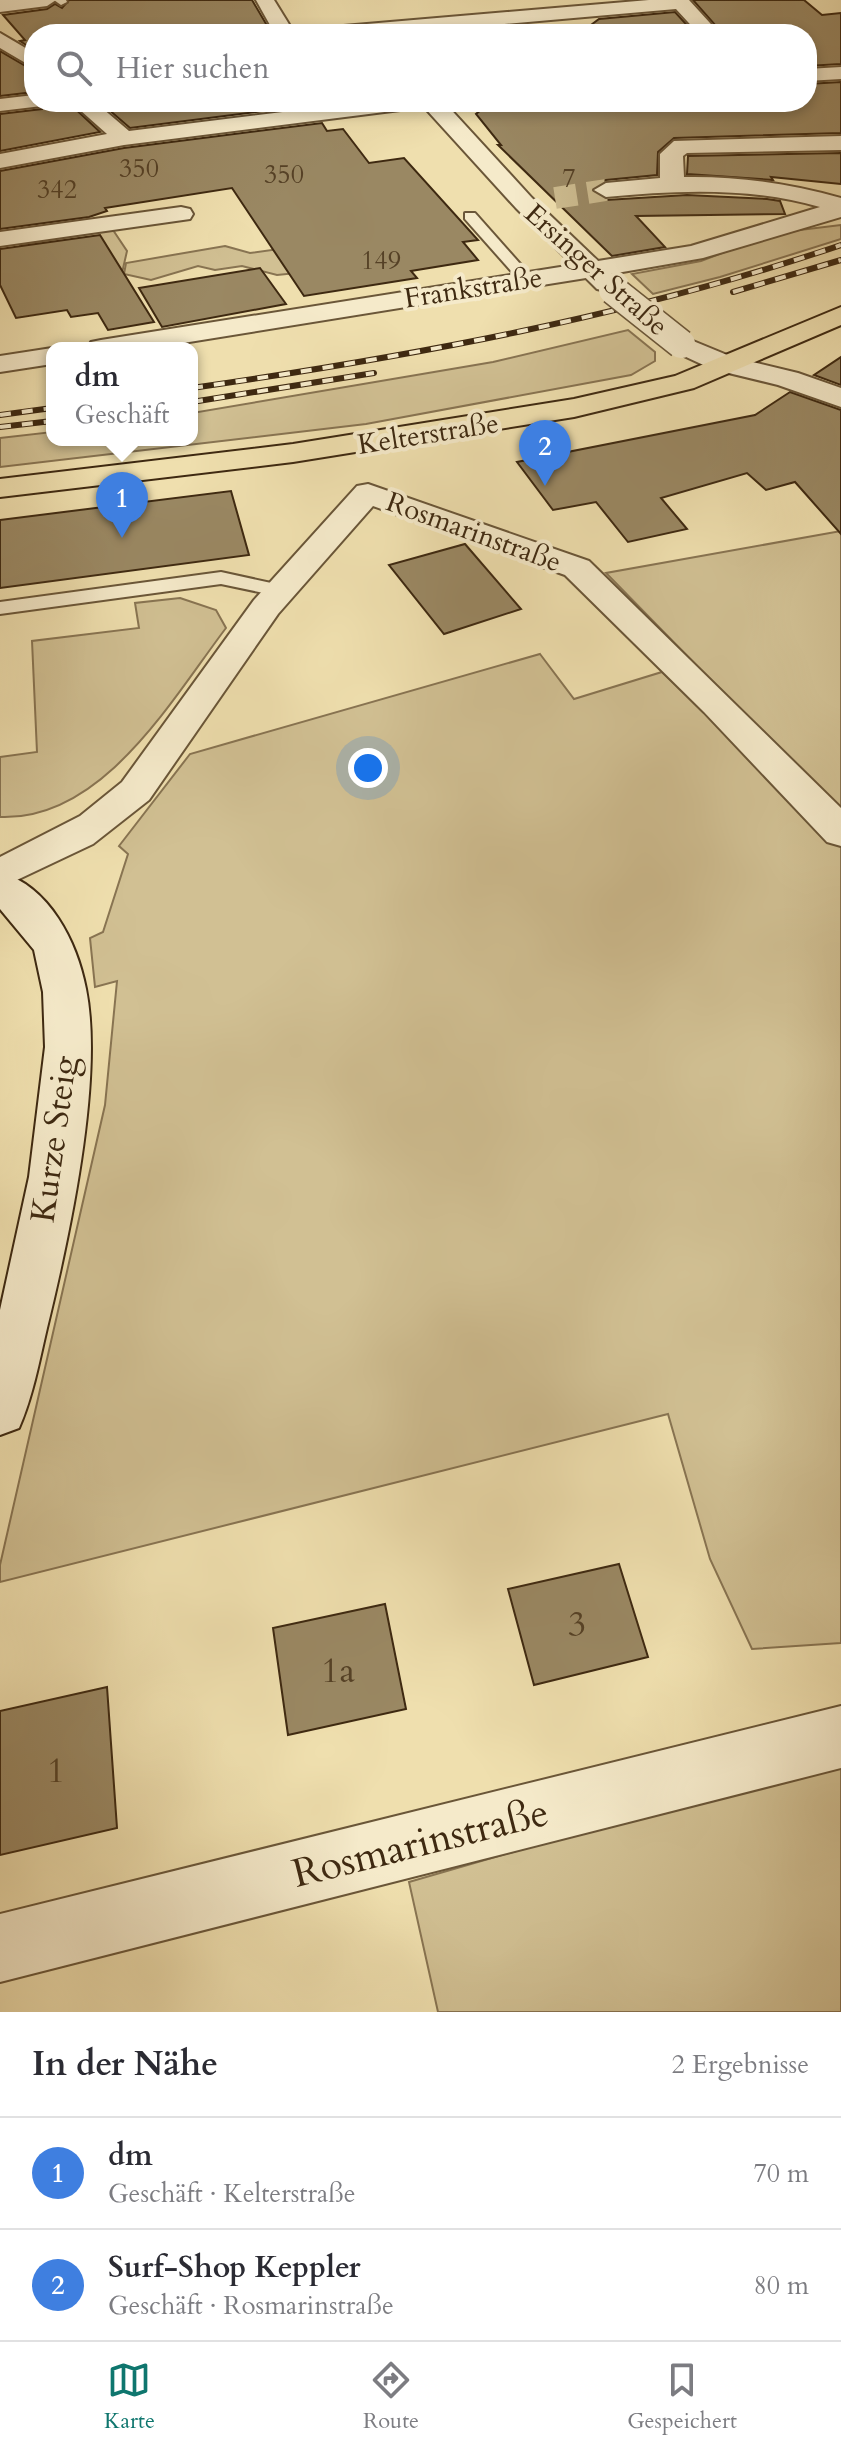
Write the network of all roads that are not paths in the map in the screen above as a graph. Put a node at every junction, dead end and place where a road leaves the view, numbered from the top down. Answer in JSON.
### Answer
{"nodes":[{"id":1,"x":265,"y":0,"type":"edge"},
{"id":2,"x":56,"y":1,"type":"edge"},
{"id":3,"x":680,"y":1,"type":"edge"},
{"id":4,"x":0,"y":6,"type":"edge"},
{"id":5,"x":279,"y":24,"type":"edge"},
{"id":6,"x":447,"y":24,"type":"edge"},
{"id":7,"x":701,"y":24,"type":"edge"},
{"id":8,"x":0,"y":39,"type":"edge"},
{"id":9,"x":24,"y":55,"type":"edge"},
{"id":10,"x":841,"y":73,"type":"edge"},
{"id":11,"x":817,"y":74,"type":"edge"},
{"id":12,"x":24,"y":102,"type":"edge"},
{"id":13,"x":0,"y":105,"type":"edge"},
{"id":14,"x":94,"y":112,"type":"edge"},
{"id":15,"x":292,"y":112,"type":"edge"},
{"id":16,"x":441,"y":112,"type":"edge"},
{"id":17,"x":124,"y":138,"type":"junction"},
{"id":18,"x":841,"y":143,"type":"edge"},
{"id":19,"x":0,"y":161,"type":"edge"},
{"id":20,"x":658,"y":181,"type":"junction"},
{"id":21,"x":606,"y":190,"type":"tunnel mouth"},
{"id":22,"x":555,"y":198,"type":"tunnel mouth"},
{"id":23,"x":524,"y":203,"type":"junction"},
{"id":24,"x":841,"y":208,"type":"edge"},
{"id":25,"x":470,"y":216,"type":"dead end"},
{"id":26,"x":182,"y":217,"type":"dead end"},
{"id":27,"x":0,"y":239,"type":"edge"},
{"id":28,"x":592,"y":269,"type":"junction"},
{"id":29,"x":525,"y":278,"type":"junction"},
{"id":30,"x":841,"y":315,"type":"edge"},
{"id":31,"x":161,"y":342,"type":"edge"},
{"id":32,"x":46,"y":357,"type":"edge"},
{"id":33,"x":722,"y":363,"type":"junction"},
{"id":34,"x":4,"y":366,"type":"edge"},
{"id":35,"x":841,"y":398,"type":"edge"},
{"id":36,"x":0,"y":488,"type":"edge"},
{"id":37,"x":278,"y":590,"type":"junction"},
{"id":38,"x":0,"y":608,"type":"edge"},
{"id":39,"x":841,"y":832,"type":"edge"},
{"id":40,"x":0,"y":874,"type":"edge"},
{"id":41,"x":0,"y":887,"type":"edge"},
{"id":42,"x":0,"y":1410,"type":"edge"},
{"id":43,"x":841,"y":1737,"type":"edge"},
{"id":44,"x":0,"y":1948,"type":"edge"}],
"edges":[{"from":1,"to":5,"type":"street"},
{"from":2,"to":4,"type":"street"},
{"from":3,"to":6,"type":"street"},
{"from":3,"to":7,"type":"street"},
{"from":8,"to":9,"type":"street"},
{"from":10,"to":11,"type":"street"},
{"from":12,"to":13,"type":"street"},
{"from":14,"to":17,"type":"street"},
{"from":15,"to":17,"type":"street"},
{"from":16,"to":23,"type":"street","name":"Ersinger Straße"},
{"from":17,"to":19,"type":"street"},
{"from":18,"to":20,"type":"street"},
{"from":20,"to":21,"type":"street"},
{"from":20,"to":24,"type":"street"},
{"from":22,"to":23,"type":"street"},
{"from":23,"to":28,"type":"street","name":"Ersinger Straße"},
{"from":24,"to":28,"type":"street","name":"Frankstraße"},
{"from":25,"to":29,"type":"lane"},
{"from":26,"to":27,"type":"street"},
{"from":28,"to":29,"type":"street","name":"Frankstraße"},
{"from":28,"to":33,"type":"street","name":"Ersinger Straße","bridge":true},
{"from":29,"to":31,"type":"street","name":"Frankstraße"},
{"from":30,"to":33,"type":"main road","name":"Kelterstraße"},
{"from":32,"to":34,"type":"street"},
{"from":33,"to":35,"type":"street","name":"Ersinger Straße"},
{"from":33,"to":36,"type":"main road","name":"Kelterstraße"},
{"from":37,"to":38,"type":"lane"},
{"from":37,"to":39,"type":"street","name":"Rosmarinstraße"},
{"from":37,"to":40,"type":"street"},
{"from":41,"to":42,"type":"street","name":"Kurze Steig"},
{"from":43,"to":44,"type":"street","name":"Rosmarinstraße"}]}
